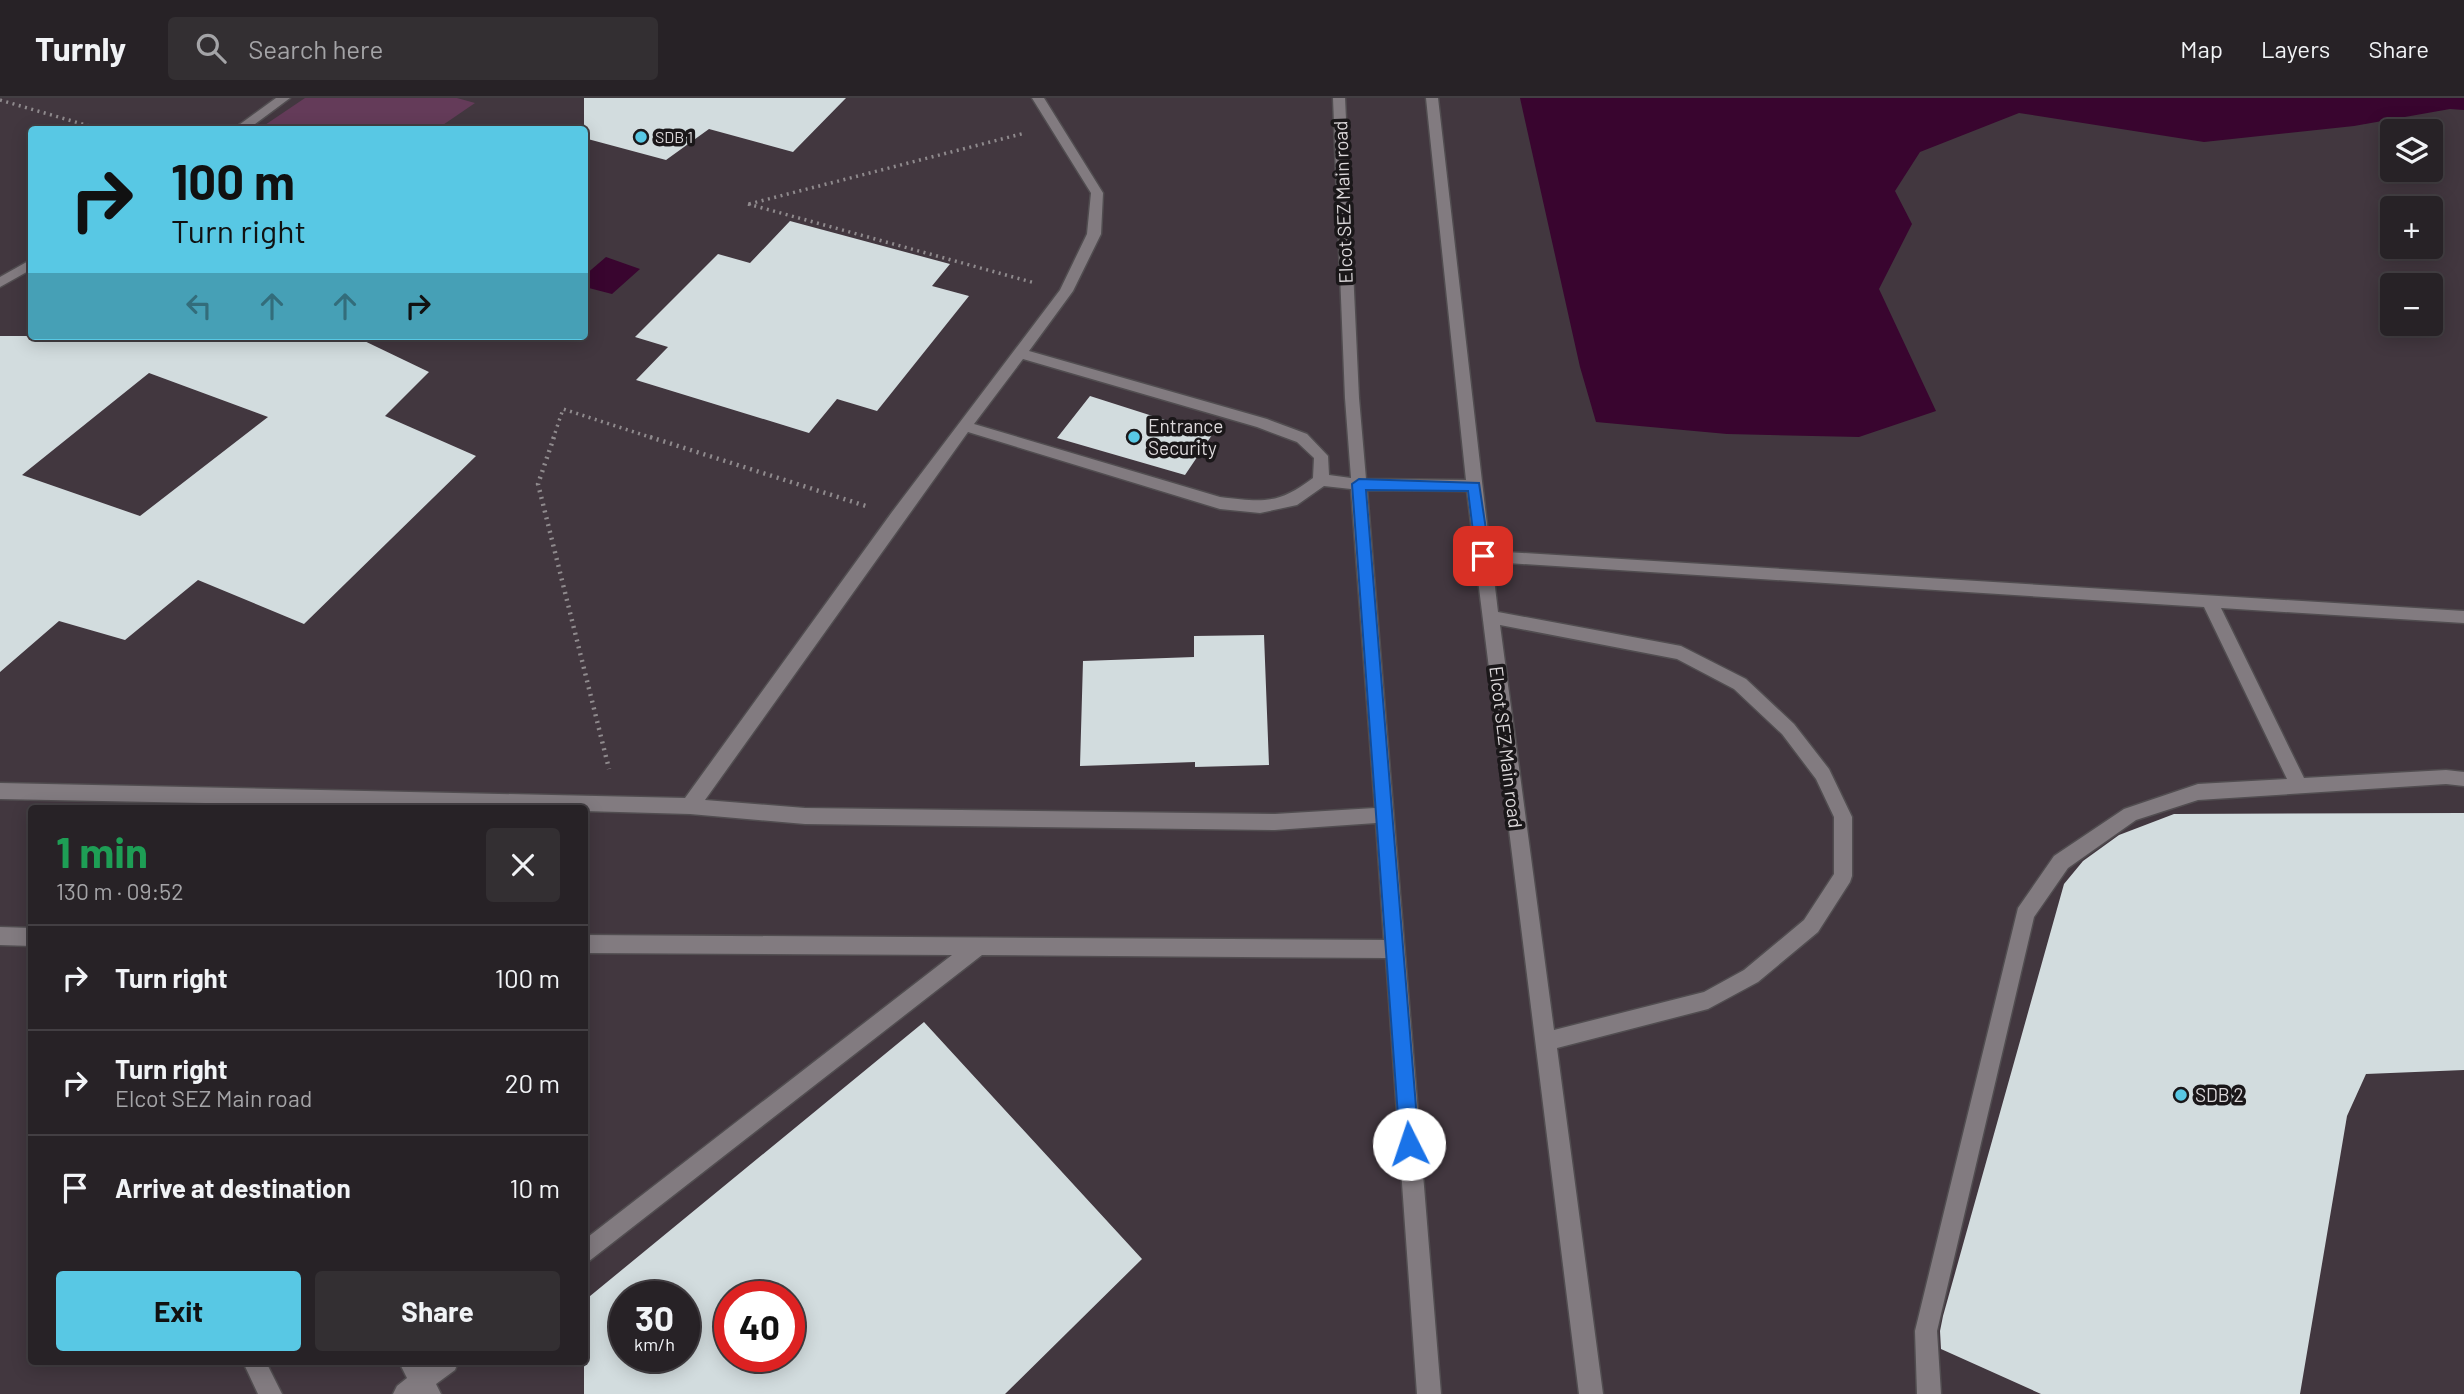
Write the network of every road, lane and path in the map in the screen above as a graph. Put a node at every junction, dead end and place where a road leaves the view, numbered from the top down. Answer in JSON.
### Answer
{"nodes":[{"id":1,"x":284,"y":98,"type":"edge"},
{"id":2,"x":1038,"y":98,"type":"edge"},
{"id":3,"x":1339,"y":98,"type":"edge"},
{"id":4,"x":1432,"y":98,"type":"edge"},
{"id":5,"x":0,"y":100,"type":"edge"},
{"id":6,"x":1056,"y":125,"type":"junction"},
{"id":7,"x":89,"y":126,"type":"edge"},
{"id":8,"x":244,"y":126,"type":"edge"},
{"id":9,"x":28,"y":266,"type":"edge"},
{"id":10,"x":0,"y":283,"type":"edge"},
{"id":11,"x":1066,"y":291,"type":"junction"},
{"id":12,"x":1020,"y":353,"type":"junction"},
{"id":13,"x":965,"y":426,"type":"junction"},
{"id":14,"x":1321,"y":480,"type":"junction"},
{"id":15,"x":1359,"y":484,"type":"junction"},
{"id":16,"x":1474,"y":486,"type":"junction"},
{"id":17,"x":897,"y":516,"type":"junction"},
{"id":18,"x":1483,"y":556,"type":"junction"},
{"id":19,"x":2209,"y":601,"type":"junction"},
{"id":20,"x":1490,"y":617,"type":"junction"},
{"id":21,"x":2464,"y":617,"type":"edge"},
{"id":22,"x":2464,"y":779,"type":"edge"},
{"id":23,"x":2299,"y":786,"type":"junction"},
{"id":24,"x":0,"y":791,"type":"edge"},
{"id":25,"x":577,"y":805,"type":"edge"},
{"id":26,"x":588,"y":805,"type":"edge"},
{"id":27,"x":618,"y":806,"type":"junction"},
{"id":28,"x":690,"y":806,"type":"junction"},
{"id":29,"x":1383,"y":815,"type":"junction"},
{"id":30,"x":0,"y":936,"type":"edge"},
{"id":31,"x":28,"y":937,"type":"edge"},
{"id":32,"x":588,"y":944,"type":"edge"},
{"id":33,"x":979,"y":946,"type":"junction"},
{"id":34,"x":1394,"y":949,"type":"junction"},
{"id":35,"x":1544,"y":1042,"type":"junction"},
{"id":36,"x":588,"y":1251,"type":"edge"},
{"id":37,"x":256,"y":1365,"type":"edge"},
{"id":38,"x":443,"y":1365,"type":"edge"},
{"id":39,"x":416,"y":1383,"type":"edge"},
{"id":40,"x":271,"y":1394,"type":"edge"},
{"id":41,"x":1429,"y":1394,"type":"edge"},
{"id":42,"x":1591,"y":1394,"type":"edge"},
{"id":43,"x":1929,"y":1394,"type":"edge"}],
"edges":[{"from":1,"to":8,"type":"street"},
{"from":2,"to":6,"type":"street"},
{"from":3,"to":15,"type":"street","name":"Elcot SEZ Main road"},
{"from":4,"to":16,"type":"street","name":"Elcot SEZ Main road"},
{"from":5,"to":7,"type":"path"},
{"from":6,"to":11,"type":"street"},
{"from":6,"to":11,"type":"path"},
{"from":9,"to":10,"type":"street"},
{"from":11,"to":12,"type":"street"},
{"from":12,"to":13,"type":"street"},
{"from":12,"to":14,"type":"street"},
{"from":13,"to":14,"type":"street"},
{"from":13,"to":17,"type":"street"},
{"from":14,"to":15,"type":"street"},
{"from":15,"to":16,"type":"street"},
{"from":15,"to":29,"type":"street","name":"Elcot SEZ Main road"},
{"from":16,"to":18,"type":"street","name":"Elcot SEZ Main road"},
{"from":17,"to":27,"type":"path"},
{"from":17,"to":28,"type":"street"},
{"from":18,"to":19,"type":"street"},
{"from":18,"to":20,"type":"street","name":"Elcot SEZ Main road"},
{"from":19,"to":21,"type":"street"},
{"from":19,"to":23,"type":"street"},
{"from":20,"to":35,"type":"street","name":"Elcot SEZ Main road"},
{"from":20,"to":35,"type":"street"},
{"from":22,"to":23,"type":"street"},
{"from":23,"to":43,"type":"street"},
{"from":24,"to":25,"type":"street"},
{"from":26,"to":27,"type":"street"},
{"from":27,"to":28,"type":"street"},
{"from":28,"to":29,"type":"street"},
{"from":29,"to":34,"type":"street","name":"Elcot SEZ Main road"},
{"from":30,"to":31,"type":"street"},
{"from":32,"to":33,"type":"street"},
{"from":33,"to":34,"type":"street"},
{"from":33,"to":36,"type":"street"},
{"from":34,"to":41,"type":"street","name":"Elcot SEZ Main road"},
{"from":35,"to":42,"type":"street","name":"Elcot SEZ Main road"},
{"from":37,"to":40,"type":"street"},
{"from":38,"to":39,"type":"street"}]}
